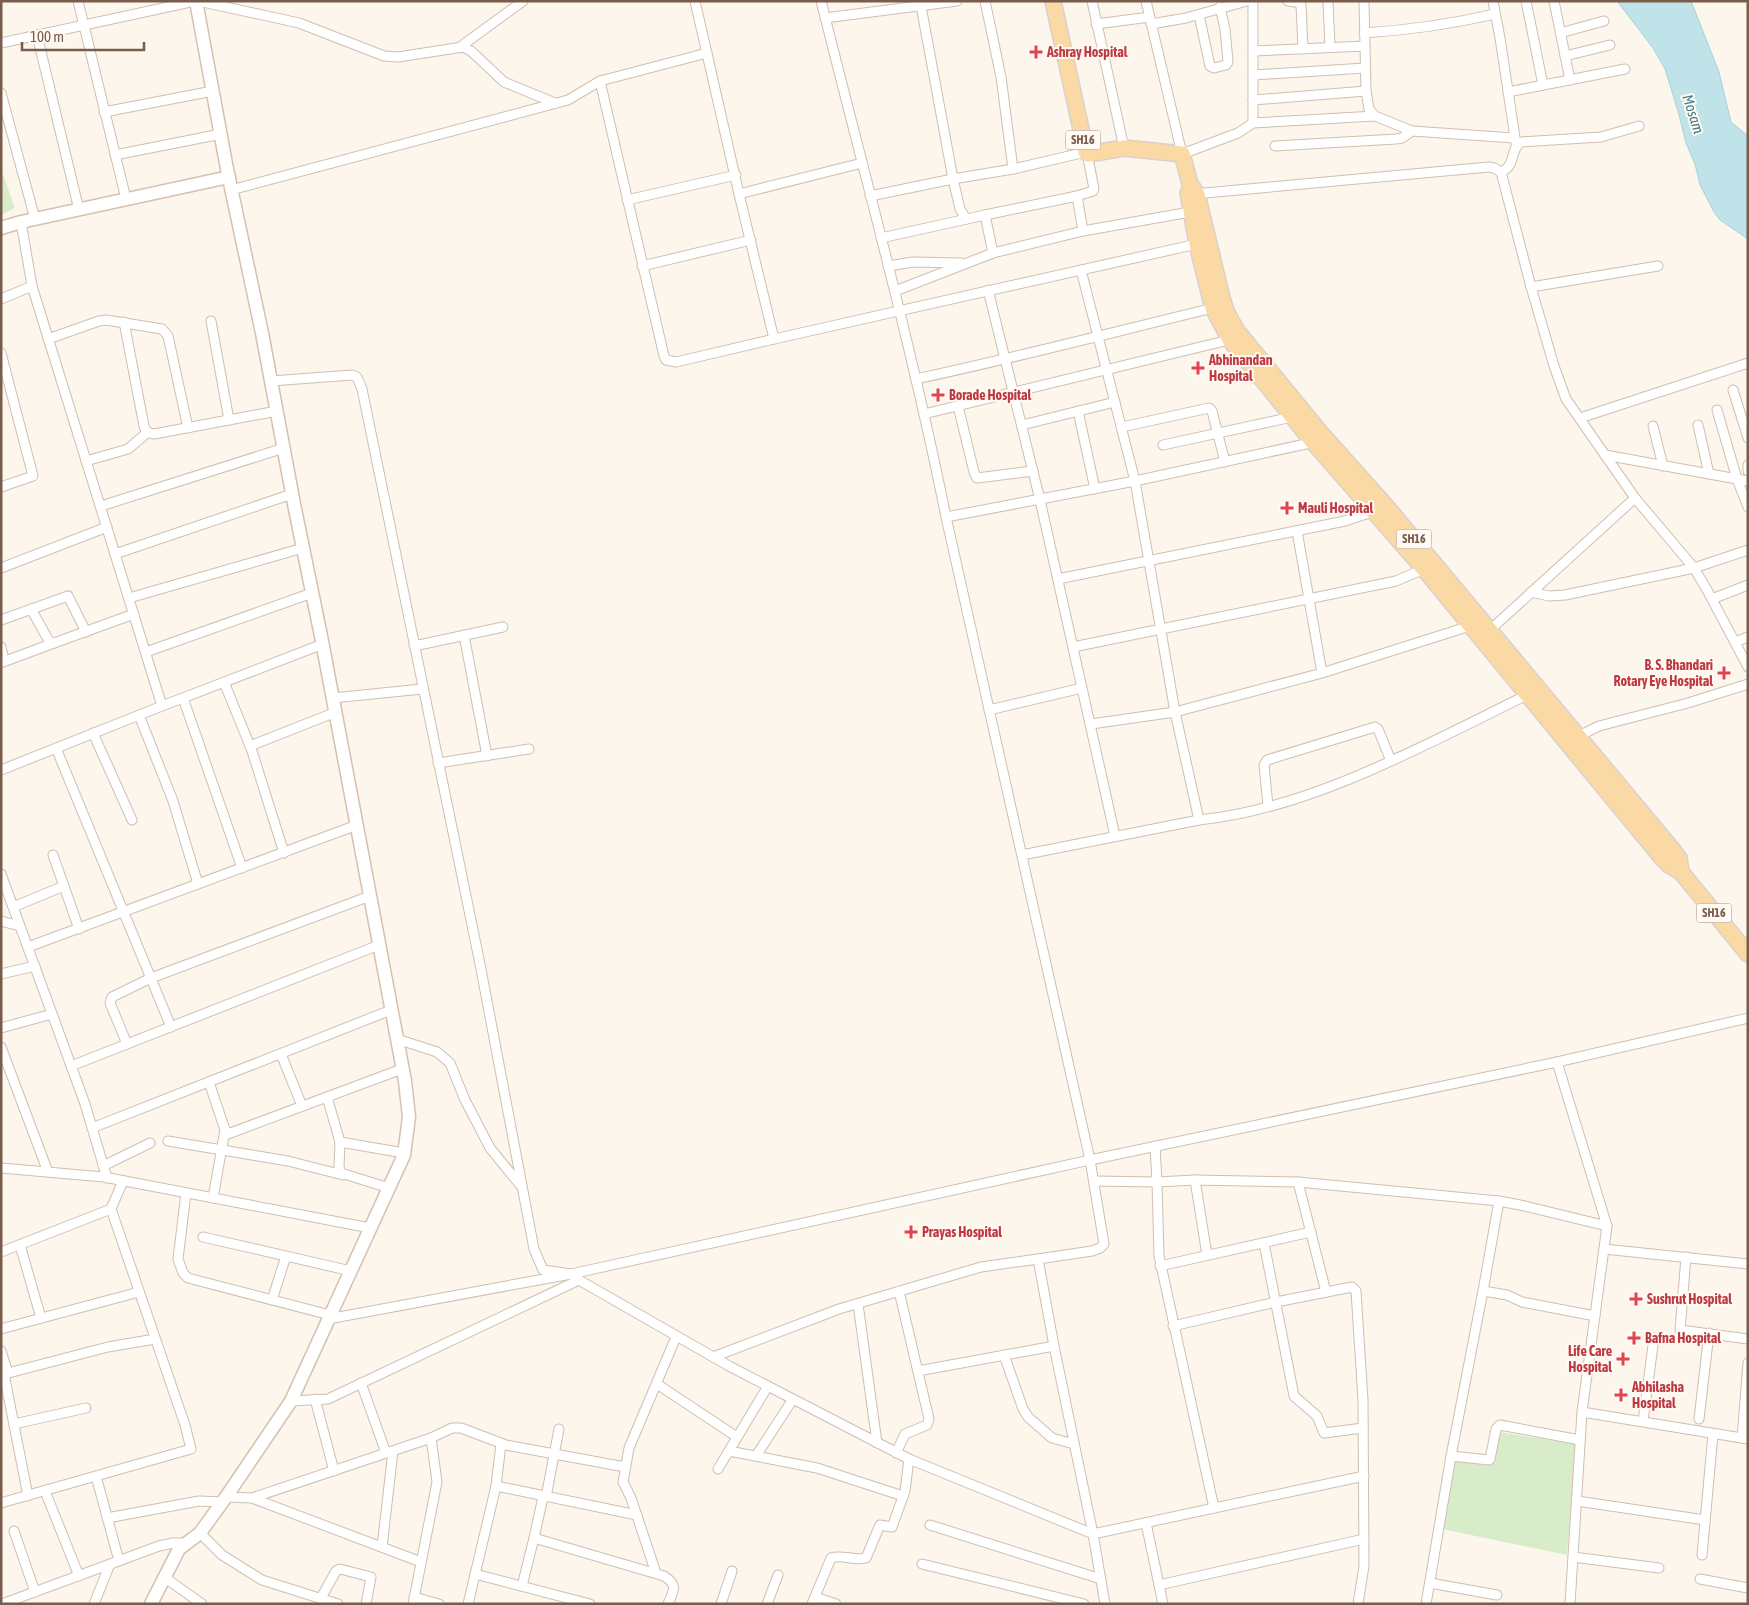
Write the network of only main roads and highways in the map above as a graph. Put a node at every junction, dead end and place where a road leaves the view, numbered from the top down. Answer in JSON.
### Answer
{"nodes":[{"id":1,"x":1053,"y":1,"type":"edge"},
{"id":2,"x":1192,"y":191,"type":"junction"},
{"id":3,"x":1235,"y":337,"type":"junction"},
{"id":4,"x":1319,"y":440,"type":"junction"},
{"id":5,"x":1429,"y":566,"type":"junction"},
{"id":6,"x":1532,"y":692,"type":"junction"},
{"id":7,"x":1748,"y":954,"type":"edge"}],
"edges":[{"from":1,"to":2,"type":"main road","number":"SH16"},
{"from":2,"to":3,"type":"main road","number":"SH16"},
{"from":2,"to":3,"type":"main road","number":"SH16"},
{"from":3,"to":4,"type":"main road","number":"SH16"},
{"from":3,"to":4,"type":"main road","number":"SH16"},
{"from":4,"to":5,"type":"main road","number":"SH16"},
{"from":5,"to":6,"type":"main road","number":"SH16"},
{"from":5,"to":6,"type":"main road","number":"SH16"},
{"from":6,"to":7,"type":"main road","number":"SH16"}]}
